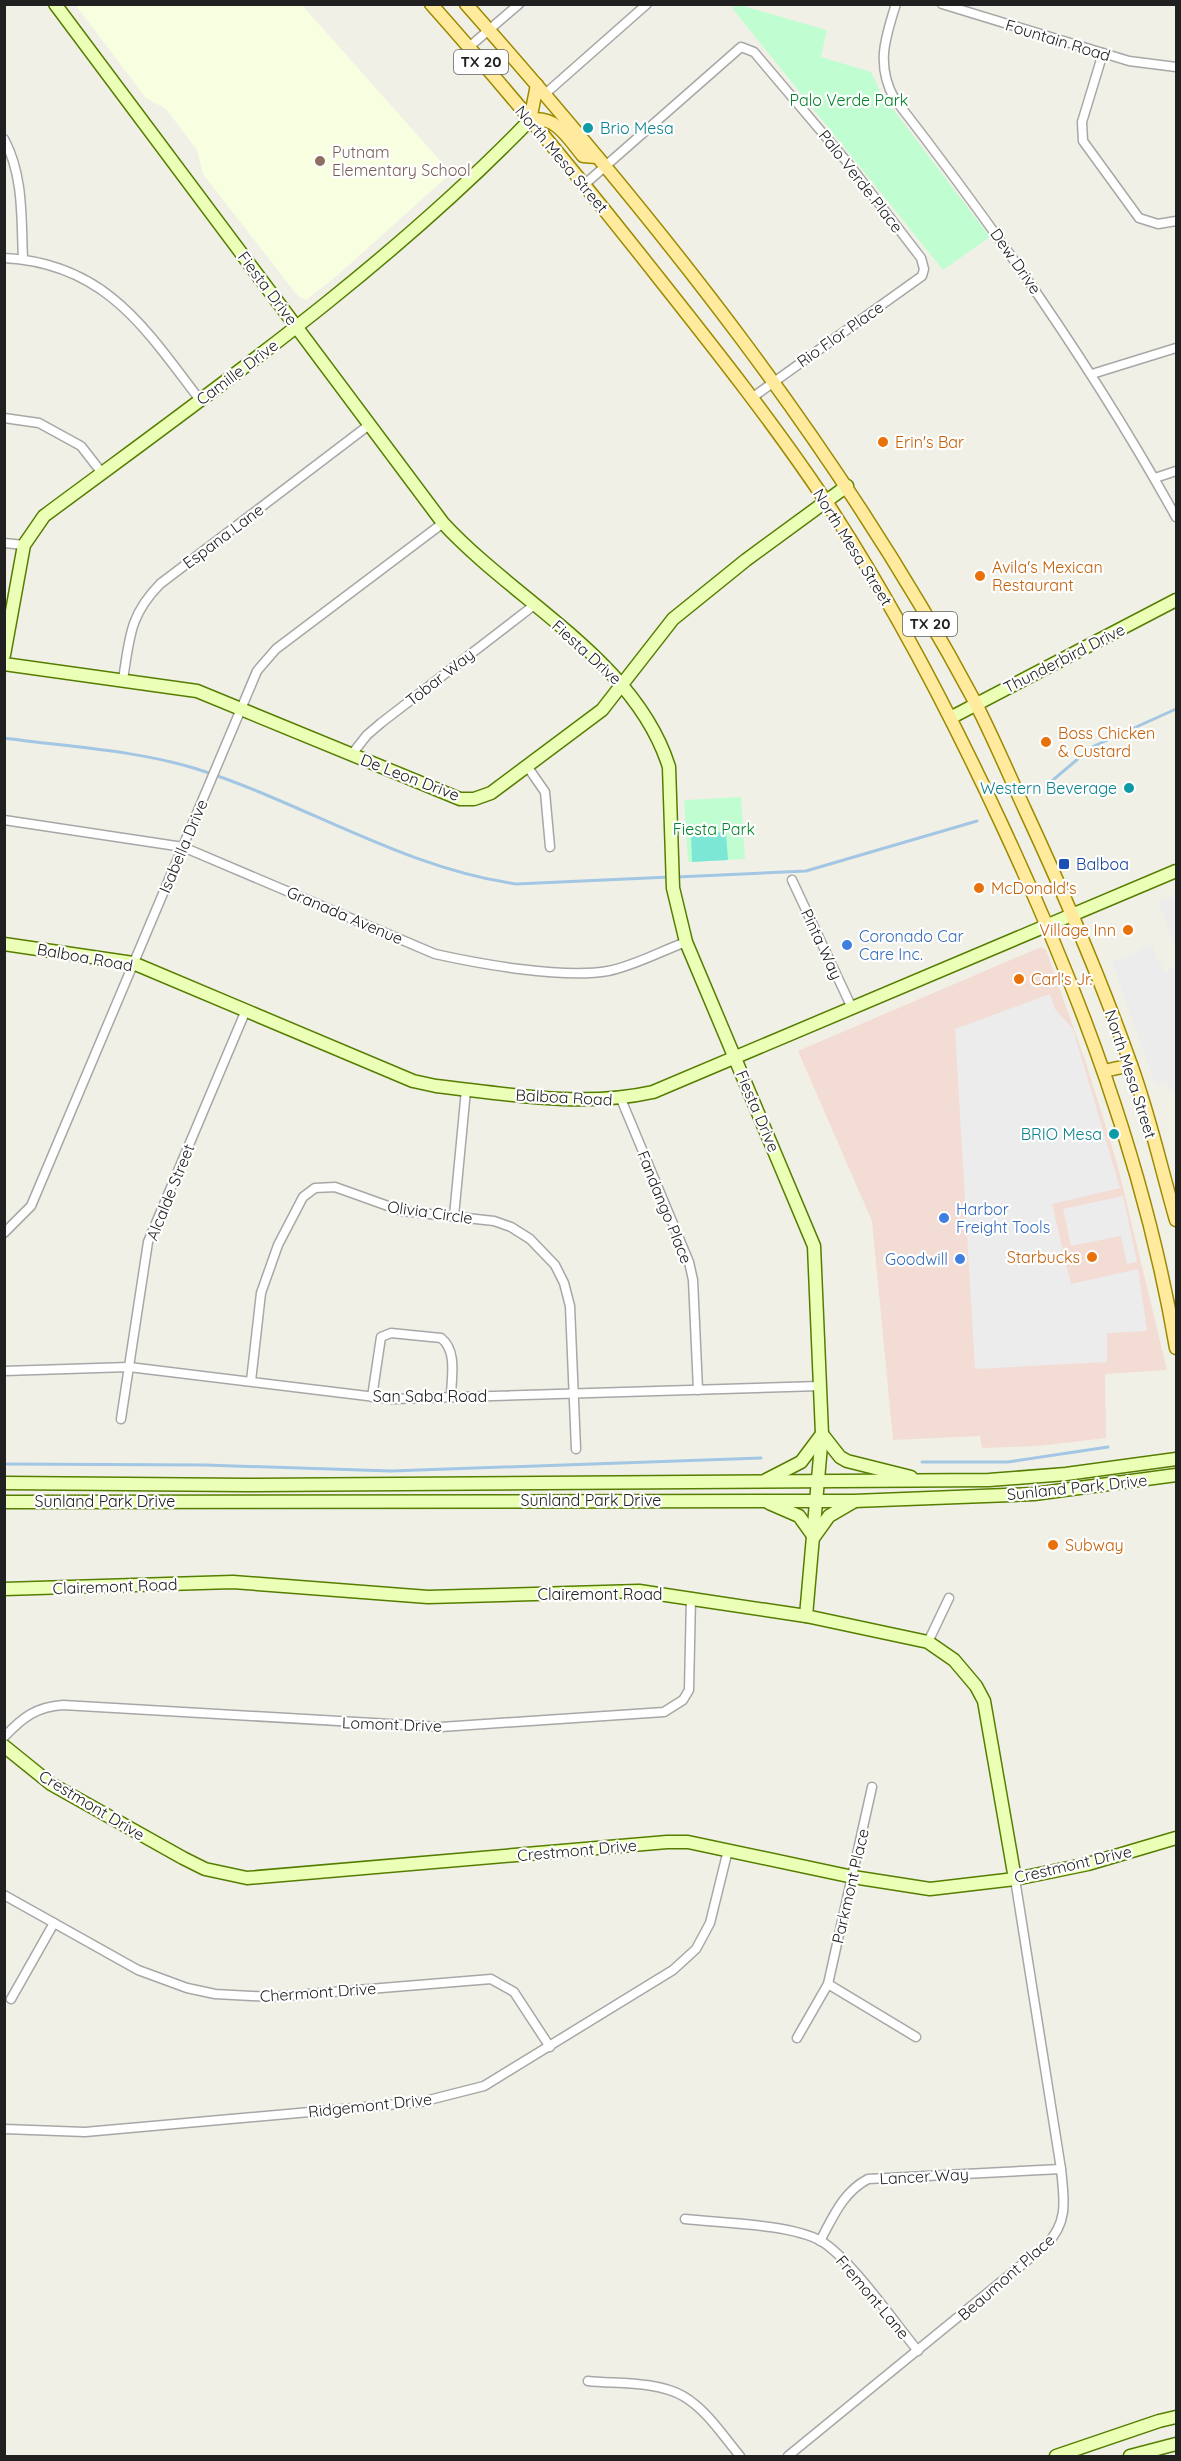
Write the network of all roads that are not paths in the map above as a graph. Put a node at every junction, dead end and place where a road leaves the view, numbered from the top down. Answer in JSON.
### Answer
{"nodes":[{"id":1,"x":55,"y":4,"type":"edge"},
{"id":2,"x":431,"y":4,"type":"edge"},
{"id":3,"x":466,"y":4,"type":"edge"},
{"id":4,"x":519,"y":4,"type":"edge"},
{"id":5,"x":647,"y":4,"type":"edge"},
{"id":6,"x":896,"y":4,"type":"edge"},
{"id":7,"x":942,"y":4,"type":"edge"},
{"id":8,"x":490,"y":31,"type":"junction"},
{"id":9,"x":469,"y":48,"type":"junction"},
{"id":10,"x":1103,"y":53,"type":"junction"},
{"id":11,"x":1176,"y":67,"type":"edge"},
{"id":12,"x":541,"y":90,"type":"junction"},
{"id":13,"x":530,"y":120,"type":"junction"},
{"id":14,"x":4,"y":139,"type":"edge"},
{"id":15,"x":601,"y":161,"type":"junction"},
{"id":16,"x":585,"y":184,"type":"junction"},
{"id":17,"x":1176,"y":221,"type":"edge"},
{"id":18,"x":4,"y":258,"type":"edge"},
{"id":19,"x":23,"y":259,"type":"junction"},
{"id":20,"x":924,"y":269,"type":"joint"},
{"id":21,"x":297,"y":327,"type":"junction"},
{"id":22,"x":1176,"y":348,"type":"edge"},
{"id":23,"x":1092,"y":374,"type":"junction"},
{"id":24,"x":775,"y":381,"type":"junction"},
{"id":25,"x":753,"y":397,"type":"junction"},
{"id":26,"x":200,"y":400,"type":"junction"},
{"id":27,"x":4,"y":418,"type":"edge"},
{"id":28,"x":369,"y":425,"type":"junction"},
{"id":29,"x":1176,"y":471,"type":"edge"},
{"id":30,"x":102,"y":473,"type":"junction"},
{"id":31,"x":1155,"y":478,"type":"junction"},
{"id":32,"x":847,"y":486,"type":"junction"},
{"id":33,"x":825,"y":501,"type":"junction"},
{"id":34,"x":1176,"y":517,"type":"edge"},
{"id":35,"x":443,"y":523,"type":"junction"},
{"id":36,"x":4,"y":543,"type":"edge"},
{"id":37,"x":24,"y":546,"type":"junction"},
{"id":38,"x":1176,"y":600,"type":"edge"},
{"id":39,"x":533,"y":606,"type":"junction"},
{"id":40,"x":4,"y":655,"type":"edge"},
{"id":41,"x":4,"y":664,"type":"edge"},
{"id":42,"x":123,"y":679,"type":"junction"},
{"id":43,"x":623,"y":684,"type":"junction"},
{"id":44,"x":976,"y":703,"type":"junction"},
{"id":45,"x":241,"y":708,"type":"junction"},
{"id":46,"x":952,"y":717,"type":"junction"},
{"id":47,"x":352,"y":754,"type":"junction"},
{"id":48,"x":527,"y":766,"type":"junction"},
{"id":49,"x":4,"y":820,"type":"edge"},
{"id":50,"x":183,"y":847,"type":"junction"},
{"id":51,"x":550,"y":847,"type":"dead end"},
{"id":52,"x":1176,"y":871,"type":"edge"},
{"id":53,"x":792,"y":880,"type":"dead end"},
{"id":54,"x":1073,"y":914,"type":"junction"},
{"id":55,"x":1048,"y":924,"type":"junction"},
{"id":56,"x":686,"y":942,"type":"junction"},
{"id":57,"x":5,"y":946,"type":"edge"},
{"id":58,"x":133,"y":963,"type":"junction"},
{"id":59,"x":852,"y":1008,"type":"junction"},
{"id":60,"x":246,"y":1010,"type":"junction"},
{"id":61,"x":735,"y":1058,"type":"junction"},
{"id":62,"x":1131,"y":1065,"type":"junction"},
{"id":63,"x":1104,"y":1071,"type":"junction"},
{"id":64,"x":466,"y":1089,"type":"junction"},
{"id":65,"x":621,"y":1099,"type":"junction"},
{"id":66,"x":454,"y":1216,"type":"junction"},
{"id":67,"x":1176,"y":1220,"type":"edge"},
{"id":68,"x":4,"y":1233,"type":"edge"},
{"id":69,"x":1170,"y":1277,"type":"edge"},
{"id":70,"x":1176,"y":1348,"type":"edge"},
{"id":71,"x":129,"y":1367,"type":"junction"},
{"id":72,"x":4,"y":1371,"type":"edge"},
{"id":73,"x":251,"y":1381,"type":"junction"},
{"id":74,"x":820,"y":1386,"type":"junction"},
{"id":75,"x":698,"y":1390,"type":"junction"},
{"id":76,"x":575,"y":1394,"type":"junction"},
{"id":77,"x":372,"y":1397,"type":"junction"},
{"id":78,"x":451,"y":1398,"type":"junction"},
{"id":79,"x":121,"y":1419,"type":"dead end"},
{"id":80,"x":822,"y":1434,"type":"junction"},
{"id":81,"x":576,"y":1449,"type":"dead end"},
{"id":82,"x":1176,"y":1459,"type":"edge"},
{"id":83,"x":1176,"y":1475,"type":"edge"},
{"id":84,"x":1033,"y":1477,"type":"junction"},
{"id":85,"x":926,"y":1481,"type":"junction"},
{"id":86,"x":759,"y":1482,"type":"junction"},
{"id":87,"x":819,"y":1482,"type":"junction"},
{"id":88,"x":4,"y":1483,"type":"edge"},
{"id":89,"x":1034,"y":1494,"type":"junction"},
{"id":90,"x":763,"y":1500,"type":"junction"},
{"id":91,"x":817,"y":1500,"type":"junction"},
{"id":92,"x":4,"y":1502,"type":"edge"},
{"id":93,"x":854,"y":1502,"type":"junction"},
{"id":94,"x":814,"y":1537,"type":"junction"},
{"id":95,"x":4,"y":1589,"type":"edge"},
{"id":96,"x":691,"y":1597,"type":"junction"},
{"id":97,"x":949,"y":1598,"type":"dead end"},
{"id":98,"x":806,"y":1616,"type":"junction"},
{"id":99,"x":928,"y":1642,"type":"junction"},
{"id":100,"x":4,"y":1737,"type":"edge"},
{"id":101,"x":4,"y":1746,"type":"edge"},
{"id":102,"x":872,"y":1787,"type":"dead end"},
{"id":103,"x":1176,"y":1838,"type":"edge"},
{"id":104,"x":728,"y":1850,"type":"junction"},
{"id":105,"x":853,"y":1877,"type":"junction"},
{"id":106,"x":1015,"y":1879,"type":"junction"},
{"id":107,"x":4,"y":1896,"type":"edge"},
{"id":108,"x":54,"y":1923,"type":"junction"},
{"id":109,"x":828,"y":1984,"type":"junction"},
{"id":110,"x":11,"y":1999,"type":"dead end"},
{"id":111,"x":916,"y":2037,"type":"dead end"},
{"id":112,"x":797,"y":2038,"type":"dead end"},
{"id":113,"x":550,"y":2047,"type":"junction"},
{"id":114,"x":4,"y":2129,"type":"edge"},
{"id":115,"x":1061,"y":2169,"type":"junction"},
{"id":116,"x":685,"y":2219,"type":"dead end"},
{"id":117,"x":820,"y":2241,"type":"junction"},
{"id":118,"x":918,"y":2351,"type":"junction"},
{"id":119,"x":588,"y":2380,"type":"dead end"},
{"id":120,"x":1176,"y":2417,"type":"edge"},
{"id":121,"x":1176,"y":2444,"type":"edge"},
{"id":122,"x":1077,"y":2452,"type":"edge"},
{"id":123,"x":740,"y":2457,"type":"edge"},
{"id":124,"x":788,"y":2457,"type":"edge"},
{"id":125,"x":1056,"y":2457,"type":"edge"},
{"id":126,"x":1130,"y":2457,"type":"edge"}],
"edges":[{"from":1,"to":21,"type":"street","name":"Fiesta Drive"},
{"from":2,"to":9,"type":"main road","name":"North Mesa Street","number":"TX 20"},
{"from":3,"to":8,"type":"main road","name":"North Mesa Street","number":"TX 20"},
{"from":4,"to":8,"type":"street"},
{"from":5,"to":12,"type":"street"},
{"from":6,"to":23,"type":"street","name":"Dew Drive"},
{"from":7,"to":10,"type":"street","name":"Fountain Road"},
{"from":8,"to":9,"type":"street"},
{"from":8,"to":12,"type":"main road","name":"North Mesa Street","number":"TX 20"},
{"from":9,"to":13,"type":"main road","name":"North Mesa Street","number":"TX 20"},
{"from":10,"to":11,"type":"street","name":"Fountain Road"},
{"from":10,"to":17,"type":"street"},
{"from":12,"to":13,"type":"main road"},
{"from":12,"to":15,"type":"main road","name":"North Mesa Street","number":"TX 20"},
{"from":13,"to":15,"type":"main road"},
{"from":13,"to":16,"type":"main road","name":"North Mesa Street","number":"TX 20"},
{"from":13,"to":21,"type":"street","name":"Camille Drive"},
{"from":14,"to":19,"type":"street"},
{"from":15,"to":16,"type":"street"},
{"from":15,"to":20,"type":"street","name":"Palo Verde Place"},
{"from":15,"to":24,"type":"main road","name":"North Mesa Street","number":"TX 20"},
{"from":16,"to":25,"type":"main road","name":"North Mesa Street","number":"TX 20"},
{"from":18,"to":19,"type":"street"},
{"from":19,"to":26,"type":"street"},
{"from":20,"to":24,"type":"street","name":"Rio Flor Place"},
{"from":21,"to":26,"type":"street","name":"Camille Drive"},
{"from":21,"to":28,"type":"street","name":"Fiesta Drive"},
{"from":22,"to":23,"type":"street"},
{"from":23,"to":31,"type":"street","name":"Dew Drive"},
{"from":24,"to":25,"type":"street","name":"Rio Flor Place"},
{"from":24,"to":32,"type":"main road","name":"North Mesa Street","number":"TX 20"},
{"from":25,"to":33,"type":"main road","name":"North Mesa Street","number":"TX 20"},
{"from":26,"to":30,"type":"street","name":"Camille Drive"},
{"from":27,"to":30,"type":"street"},
{"from":28,"to":35,"type":"street","name":"Fiesta Drive"},
{"from":28,"to":42,"type":"street","name":"Espana Lane"},
{"from":29,"to":31,"type":"street"},
{"from":30,"to":37,"type":"street","name":"Camille Drive"},
{"from":31,"to":34,"type":"street","name":"Dew Drive"},
{"from":32,"to":33,"type":"street","name":"De Leon Drive"},
{"from":32,"to":44,"type":"main road","name":"North Mesa Street","number":"TX 20"},
{"from":33,"to":43,"type":"street","name":"De Leon Drive"},
{"from":33,"to":46,"type":"main road","name":"North Mesa Street","number":"TX 20"},
{"from":35,"to":39,"type":"street","name":"Fiesta Drive"},
{"from":35,"to":45,"type":"street","name":"Isabella Drive"},
{"from":36,"to":37,"type":"street"},
{"from":37,"to":40,"type":"street","name":"Camille Drive"},
{"from":38,"to":44,"type":"street","name":"Thunderbird Drive"},
{"from":39,"to":43,"type":"street","name":"Fiesta Drive"},
{"from":39,"to":47,"type":"street","name":"Tobar Way"},
{"from":41,"to":42,"type":"street","name":"De Leon Drive"},
{"from":42,"to":45,"type":"street","name":"De Leon Drive"},
{"from":43,"to":48,"type":"street","name":"De Leon Drive"},
{"from":43,"to":56,"type":"street","name":"Fiesta Drive"},
{"from":44,"to":46,"type":"street","name":"Thunderbird Drive"},
{"from":44,"to":54,"type":"main road","name":"North Mesa Street","number":"TX 20"},
{"from":45,"to":47,"type":"street","name":"De Leon Drive"},
{"from":45,"to":50,"type":"street","name":"Isabella Drive"},
{"from":46,"to":55,"type":"main road","name":"North Mesa Street","number":"TX 20"},
{"from":47,"to":48,"type":"street","name":"De Leon Drive"},
{"from":48,"to":51,"type":"street"},
{"from":49,"to":50,"type":"street","name":"Granada Avenue"},
{"from":50,"to":56,"type":"street","name":"Granada Avenue"},
{"from":50,"to":58,"type":"street","name":"Isabella Drive"},
{"from":52,"to":54,"type":"street","name":"Balboa Road"},
{"from":53,"to":59,"type":"street","name":"Pinta Way"},
{"from":54,"to":55,"type":"street","name":"Balboa Road"},
{"from":54,"to":62,"type":"main road","name":"North Mesa Street","number":"TX 20"},
{"from":55,"to":59,"type":"street","name":"Balboa Road"},
{"from":55,"to":63,"type":"main road","name":"North Mesa Street","number":"TX 20"},
{"from":56,"to":61,"type":"street","name":"Fiesta Drive"},
{"from":57,"to":58,"type":"street","name":"Balboa Road"},
{"from":58,"to":60,"type":"street","name":"Balboa Road"},
{"from":58,"to":68,"type":"street","name":"Isabella Drive"},
{"from":59,"to":61,"type":"street","name":"Balboa Road"},
{"from":60,"to":64,"type":"street","name":"Balboa Road"},
{"from":60,"to":71,"type":"street","name":"Alcalde Street"},
{"from":61,"to":65,"type":"street","name":"Balboa Road"},
{"from":61,"to":74,"type":"street","name":"Fiesta Drive"},
{"from":62,"to":63,"type":"main road"},
{"from":62,"to":67,"type":"main road","name":"North Mesa Street","number":"TX 20"},
{"from":63,"to":69,"type":"main road","name":"North Mesa Street","number":"TX 20"},
{"from":64,"to":65,"type":"street","name":"Balboa Road"},
{"from":64,"to":66,"type":"street"},
{"from":65,"to":75,"type":"street","name":"Fandango Place"},
{"from":66,"to":73,"type":"street","name":"Olivia Circle"},
{"from":66,"to":76,"type":"street","name":"Olivia Circle"},
{"from":69,"to":70,"type":"main road","name":"North Mesa Street","number":"TX 20"},
{"from":71,"to":72,"type":"street","name":"San Saba Road"},
{"from":71,"to":73,"type":"street","name":"San Saba Road"},
{"from":71,"to":79,"type":"street","name":"Alcalde Street"},
{"from":73,"to":77,"type":"street","name":"San Saba Road"},
{"from":74,"to":75,"type":"street","name":"San Saba Road"},
{"from":74,"to":80,"type":"street","name":"Fiesta Drive"},
{"from":75,"to":76,"type":"street","name":"San Saba Road"},
{"from":76,"to":78,"type":"street","name":"San Saba Road"},
{"from":76,"to":81,"type":"street","name":"Olivia Circle"},
{"from":77,"to":78,"type":"street","name":"San Saba Road"},
{"from":77,"to":78,"type":"street"},
{"from":80,"to":85,"type":"street"},
{"from":80,"to":86,"type":"street"},
{"from":80,"to":87,"type":"street","name":"Fiesta Drive"},
{"from":82,"to":84,"type":"street","name":"Sunland Park Drive"},
{"from":83,"to":89,"type":"street","name":"Sunland Park Drive"},
{"from":84,"to":85,"type":"street","name":"Sunland Park Drive"},
{"from":84,"to":89,"type":"street"},
{"from":85,"to":87,"type":"street","name":"Sunland Park Drive"},
{"from":86,"to":87,"type":"street","name":"Sunland Park Drive"},
{"from":86,"to":88,"type":"street","name":"Sunland Park Drive"},
{"from":87,"to":91,"type":"street","name":"Fiesta Drive"},
{"from":89,"to":93,"type":"street","name":"Sunland Park Drive"},
{"from":90,"to":91,"type":"street","name":"Sunland Park Drive"},
{"from":90,"to":92,"type":"street","name":"Sunland Park Drive"},
{"from":90,"to":94,"type":"street"},
{"from":91,"to":93,"type":"street","name":"Sunland Park Drive"},
{"from":91,"to":94,"type":"street","name":"Fiesta Drive"},
{"from":93,"to":94,"type":"street"},
{"from":94,"to":98,"type":"street","name":"Fiesta Drive"},
{"from":95,"to":96,"type":"street","name":"Clairemont Road"},
{"from":96,"to":98,"type":"street","name":"Clairemont Road"},
{"from":96,"to":100,"type":"street","name":"Lomont Drive"},
{"from":97,"to":99,"type":"street"},
{"from":98,"to":99,"type":"street","name":"Clairemont Road"},
{"from":99,"to":106,"type":"street","name":"Clairemont Road"},
{"from":101,"to":104,"type":"street","name":"Crestmont Drive"},
{"from":102,"to":105,"type":"street","name":"Parkmont Place"},
{"from":103,"to":106,"type":"street","name":"Crestmont Drive"},
{"from":104,"to":105,"type":"street","name":"Crestmont Drive"},
{"from":104,"to":113,"type":"street","name":"Ridgemont Drive"},
{"from":105,"to":106,"type":"street","name":"Crestmont Drive"},
{"from":105,"to":109,"type":"street","name":"Parkmont Place"},
{"from":106,"to":115,"type":"street","name":"Beaumont Place"},
{"from":107,"to":108,"type":"street","name":"Chermont Drive"},
{"from":108,"to":110,"type":"street"},
{"from":108,"to":113,"type":"street","name":"Chermont Drive"},
{"from":109,"to":111,"type":"street"},
{"from":109,"to":112,"type":"street","name":"Parkmont Place"},
{"from":113,"to":114,"type":"street","name":"Ridgemont Drive"},
{"from":115,"to":117,"type":"street","name":"Lancer Way"},
{"from":115,"to":118,"type":"street","name":"Beaumont Place"},
{"from":116,"to":117,"type":"street","name":"Fremont Lane"},
{"from":117,"to":118,"type":"street","name":"Fremont Lane"},
{"from":118,"to":124,"type":"street","name":"Beaumont Place"},
{"from":119,"to":123,"type":"street"},
{"from":120,"to":122,"type":"street"},
{"from":121,"to":126,"type":"street"},
{"from":122,"to":125,"type":"street"}]}
